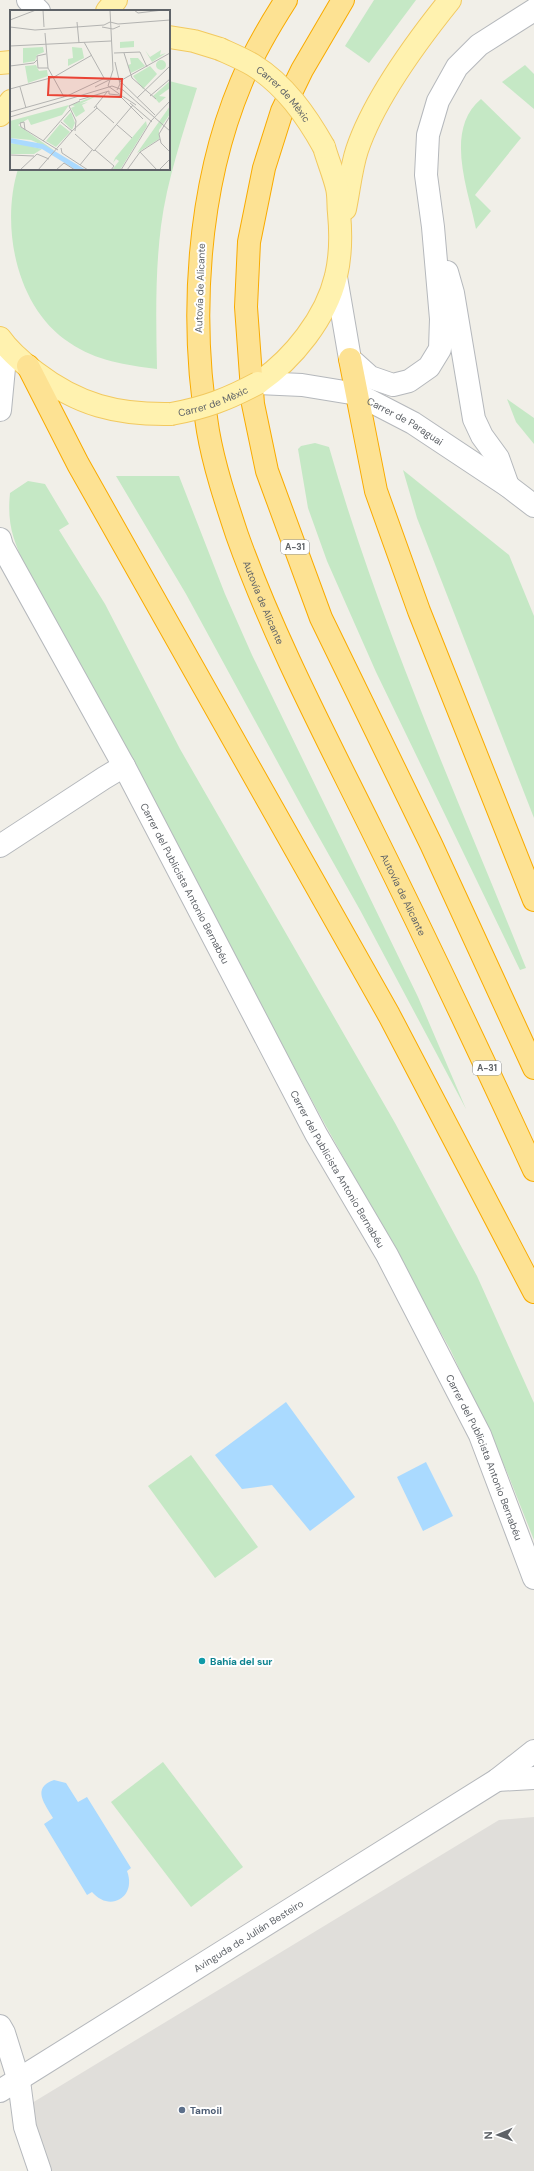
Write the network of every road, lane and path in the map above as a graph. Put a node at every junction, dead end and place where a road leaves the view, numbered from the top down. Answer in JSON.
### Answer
{"nodes":[{"id":1,"x":28,"y":0,"type":"edge"},
{"id":2,"x":116,"y":0,"type":"edge"},
{"id":3,"x":286,"y":0,"type":"edge"},
{"id":4,"x":343,"y":0,"type":"edge"},
{"id":5,"x":450,"y":0,"type":"edge"},
{"id":6,"x":38,"y":10,"type":"edge"},
{"id":7,"x":108,"y":10,"type":"edge"},
{"id":8,"x":534,"y":10,"type":"edge"},
{"id":9,"x":170,"y":37,"type":"edge"},
{"id":10,"x":10,"y":62,"type":"edge"},
{"id":11,"x":0,"y":64,"type":"edge"},
{"id":12,"x":10,"y":102,"type":"edge"},
{"id":13,"x":0,"y":115,"type":"edge"},
{"id":14,"x":433,"y":227,"type":"junction"},
{"id":15,"x":340,"y":232,"type":"junction"},
{"id":16,"x":336,"y":277,"type":"junction"},
{"id":17,"x":2,"y":343,"type":"edge"},
{"id":18,"x":350,"y":359,"type":"junction"},
{"id":19,"x":28,"y":366,"type":"junction"},
{"id":20,"x":258,"y":383,"type":"junction"},
{"id":21,"x":357,"y":394,"type":"junction"},
{"id":22,"x":0,"y":410,"type":"edge"},
{"id":23,"x":508,"y":486,"type":"junction"},
{"id":24,"x":534,"y":506,"type":"edge"},
{"id":25,"x":0,"y":539,"type":"edge"},
{"id":26,"x":124,"y":766,"type":"junction"},
{"id":27,"x":0,"y":846,"type":"edge"},
{"id":28,"x":534,"y":900,"type":"edge"},
{"id":29,"x":534,"y":1068,"type":"edge"},
{"id":30,"x":534,"y":1170,"type":"edge"},
{"id":31,"x":534,"y":1292,"type":"edge"},
{"id":32,"x":534,"y":1578,"type":"edge"},
{"id":33,"x":534,"y":1751,"type":"edge"},
{"id":34,"x":534,"y":1778,"type":"edge"},
{"id":35,"x":497,"y":1780,"type":"junction"},
{"id":36,"x":0,"y":2026,"type":"edge"},
{"id":37,"x":19,"y":2081,"type":"junction"},
{"id":38,"x":0,"y":2091,"type":"edge"},
{"id":39,"x":40,"y":2171,"type":"edge"}],
"edges":[{"from":1,"to":6,"type":"street"},
{"from":2,"to":7,"type":"main road"},
{"from":3,"to":30,"type":"highway","name":"Autovía de Alicante","number":"A-31"},
{"from":4,"to":29,"type":"highway","number":"A-31"},
{"from":5,"to":15,"type":"main road","name":"Carrer de Mèxic"},
{"from":8,"to":14,"type":"street"},
{"from":9,"to":15,"type":"main road","name":"Carrer de Mèxic","bridge":true},
{"from":10,"to":11,"type":"main road"},
{"from":12,"to":13,"type":"main road"},
{"from":14,"to":18,"type":"street"},
{"from":14,"to":23,"type":"street"},
{"from":15,"to":16,"type":"main road","name":"Carrer de Mèxic"},
{"from":16,"to":18,"type":"street"},
{"from":16,"to":20,"type":"main road","name":"Carrer de Mèxic"},
{"from":17,"to":19,"type":"main road","name":"Carrer de Mèxic"},
{"from":17,"to":22,"type":"street"},
{"from":18,"to":21,"type":"highway"},
{"from":19,"to":20,"type":"main road","name":"Carrer de Mèxic","bridge":true},
{"from":19,"to":31,"type":"highway"},
{"from":20,"to":21,"type":"street","name":"Carrer de Paraguai"},
{"from":21,"to":23,"type":"street","name":"Carrer de Paraguai"},
{"from":21,"to":28,"type":"highway"},
{"from":23,"to":24,"type":"street","name":"Carrer de Paraguai"},
{"from":25,"to":26,"type":"street","name":"Carrer del Publicista Antonio Bernabéu"},
{"from":26,"to":27,"type":"street"},
{"from":26,"to":32,"type":"street","name":"Carrer del Publicista Antonio Bernabéu"},
{"from":33,"to":35,"type":"street","name":"Avinguda de Julián Besteiro"},
{"from":34,"to":35,"type":"street","name":"Avinguda de Julián Besteiro"},
{"from":35,"to":37,"type":"street","name":"Avinguda de Julián Besteiro"},
{"from":36,"to":37,"type":"street"},
{"from":37,"to":38,"type":"street","name":"Avinguda de Julián Besteiro"},
{"from":37,"to":39,"type":"street"}]}
